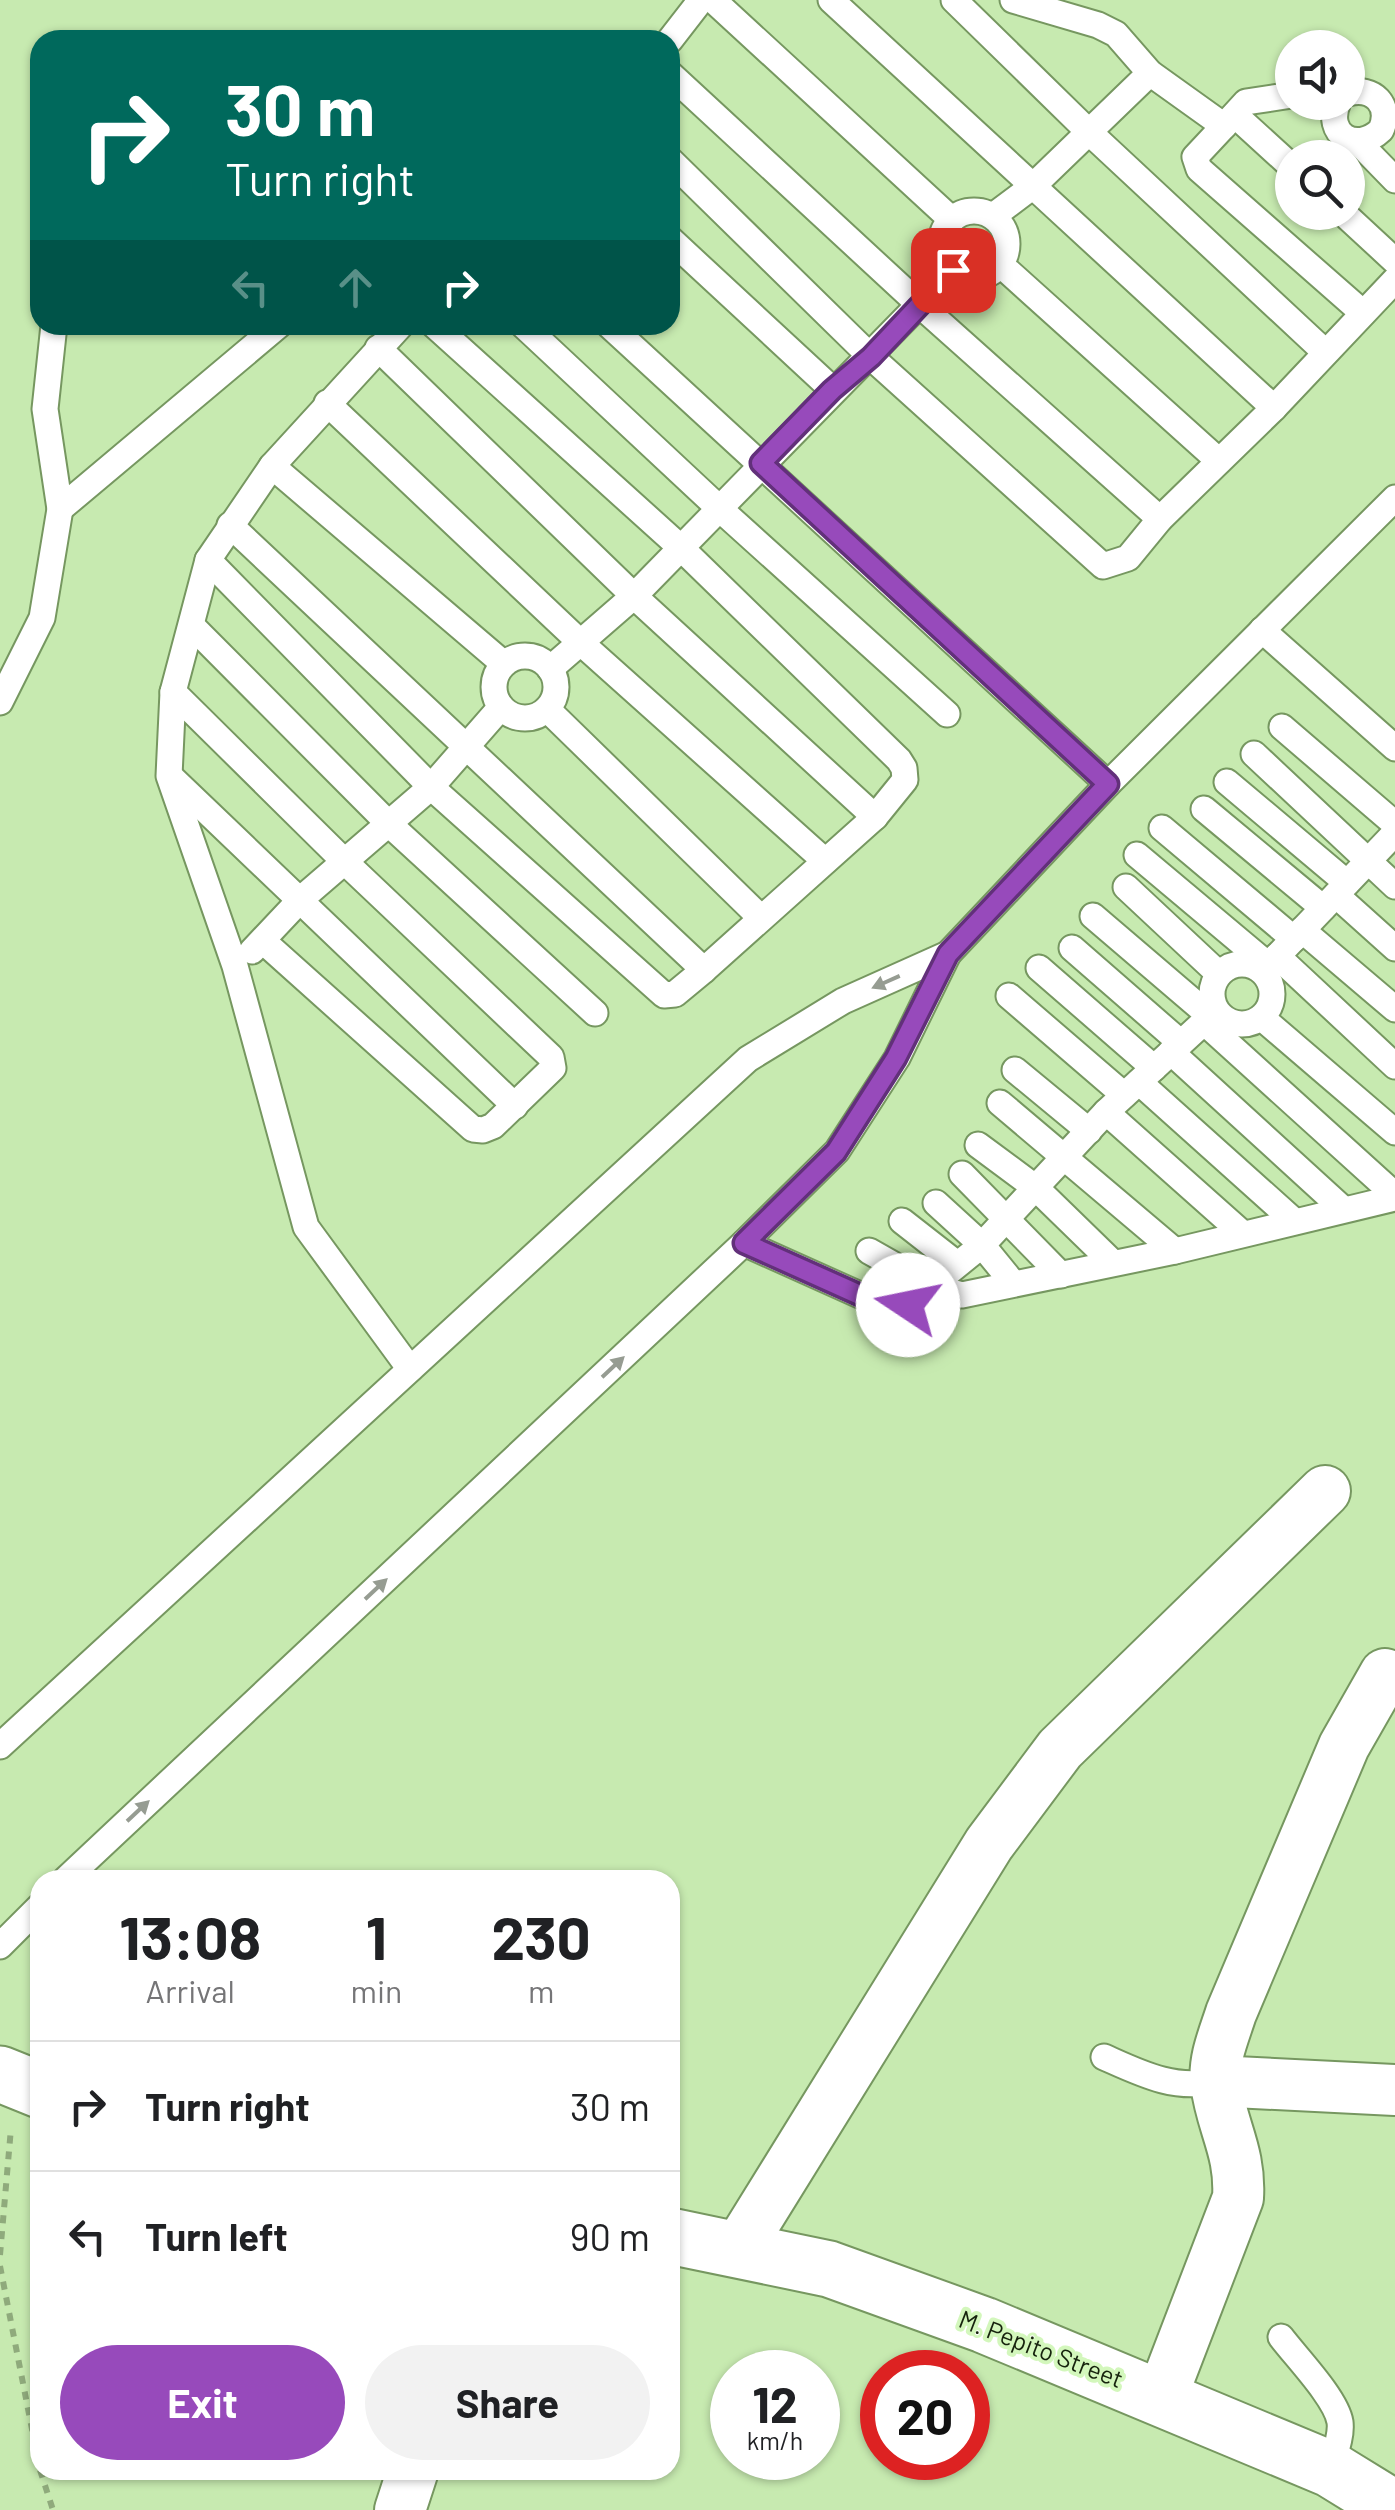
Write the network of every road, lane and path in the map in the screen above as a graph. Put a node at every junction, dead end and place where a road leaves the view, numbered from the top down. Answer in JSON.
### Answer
{"nodes":[{"id":1,"x":701,"y":0,"type":"edge"},
{"id":2,"x":713,"y":0,"type":"edge"},
{"id":3,"x":831,"y":0,"type":"edge"},
{"id":4,"x":954,"y":0,"type":"edge"},
{"id":5,"x":1013,"y":0,"type":"edge"},
{"id":6,"x":678,"y":30,"type":"edge"},
{"id":7,"x":1150,"y":73,"type":"junction"},
{"id":8,"x":680,"y":83,"type":"edge"},
{"id":9,"x":1365,"y":91,"type":"edge"},
{"id":10,"x":1275,"y":95,"type":"edge"},
{"id":11,"x":1230,"y":120,"type":"junction"},
{"id":12,"x":1334,"y":120,"type":"edge"},
{"id":13,"x":1090,"y":133,"type":"junction"},
{"id":14,"x":1350,"y":140,"type":"edge"},
{"id":15,"x":1364,"y":140,"type":"edge"},
{"id":16,"x":1365,"y":149,"type":"edge"},
{"id":17,"x":1275,"y":155,"type":"edge"},
{"id":18,"x":680,"y":170,"type":"edge"},
{"id":19,"x":1395,"y":180,"type":"edge"},
{"id":20,"x":1033,"y":186,"type":"junction"},
{"id":21,"x":994,"y":216,"type":"junction"},
{"id":22,"x":952,"y":220,"type":"junction"},
{"id":23,"x":1361,"y":230,"type":"edge"},
{"id":24,"x":680,"y":249,"type":"edge"},
{"id":25,"x":1395,"y":261,"type":"edge"},
{"id":26,"x":1000,"y":264,"type":"junction"},
{"id":27,"x":953,"y":270,"type":"junction"},
{"id":28,"x":1395,"y":280,"type":"edge"},
{"id":29,"x":920,"y":305,"type":"junction"},
{"id":30,"x":1363,"y":312,"type":"junction"},
{"id":31,"x":53,"y":335,"type":"edge"},
{"id":32,"x":267,"y":335,"type":"edge"},
{"id":33,"x":391,"y":335,"type":"edge"},
{"id":34,"x":445,"y":335,"type":"edge"},
{"id":35,"x":534,"y":335,"type":"edge"},
{"id":36,"x":621,"y":335,"type":"edge"},
{"id":37,"x":378,"y":348,"type":"junction"},
{"id":38,"x":1325,"y":352,"type":"junction"},
{"id":39,"x":871,"y":357,"type":"junction"},
{"id":40,"x":832,"y":390,"type":"junction"},
{"id":41,"x":327,"y":403,"type":"junction"},
{"id":42,"x":1274,"y":408,"type":"junction"},
{"id":43,"x":1219,"y":461,"type":"junction"},
{"id":44,"x":761,"y":463,"type":"junction"},
{"id":45,"x":272,"y":466,"type":"junction"},
{"id":46,"x":1395,"y":498,"type":"edge"},
{"id":47,"x":60,"y":508,"type":"junction"},
{"id":48,"x":721,"y":510,"type":"junction"},
{"id":49,"x":1160,"y":519,"type":"junction"},
{"id":50,"x":230,"y":524,"type":"junction"},
{"id":51,"x":680,"y":548,"type":"junction"},
{"id":52,"x":208,"y":560,"type":"junction"},
{"id":53,"x":634,"y":596,"type":"junction"},
{"id":54,"x":192,"y":626,"type":"junction"},
{"id":55,"x":1262,"y":630,"type":"junction"},
{"id":56,"x":580,"y":642,"type":"junction"},
{"id":57,"x":504,"y":664,"type":"junction"},
{"id":58,"x":550,"y":669,"type":"junction"},
{"id":59,"x":174,"y":692,"type":"junction"},
{"id":60,"x":0,"y":702,"type":"edge"},
{"id":61,"x":501,"y":707,"type":"junction"},
{"id":62,"x":547,"y":709,"type":"junction"},
{"id":63,"x":947,"y":714,"type":"dead end"},
{"id":64,"x":1282,"y":726,"type":"dead end"},
{"id":65,"x":468,"y":747,"type":"junction"},
{"id":66,"x":1395,"y":748,"type":"edge"},
{"id":67,"x":1254,"y":754,"type":"dead end"},
{"id":68,"x":169,"y":776,"type":"junction"},
{"id":69,"x":1227,"y":782,"type":"dead end"},
{"id":70,"x":1108,"y":784,"type":"junction"},
{"id":71,"x":431,"y":787,"type":"junction"},
{"id":72,"x":1204,"y":810,"type":"dead end"},
{"id":73,"x":875,"y":816,"type":"junction"},
{"id":74,"x":389,"y":824,"type":"junction"},
{"id":75,"x":1395,"y":824,"type":"edge"},
{"id":76,"x":1162,"y":828,"type":"dead end"},
{"id":77,"x":1395,"y":833,"type":"edge"},
{"id":78,"x":1137,"y":855,"type":"dead end"},
{"id":79,"x":344,"y":861,"type":"junction"},
{"id":80,"x":824,"y":861,"type":"junction"},
{"id":81,"x":1368,"y":862,"type":"junction"},
{"id":82,"x":1395,"y":886,"type":"edge"},
{"id":83,"x":1126,"y":887,"type":"dead end"},
{"id":84,"x":1335,"y":896,"type":"junction"},
{"id":85,"x":301,"y":898,"type":"junction"},
{"id":86,"x":1093,"y":916,"type":"dead end"},
{"id":87,"x":761,"y":918,"type":"junction"},
{"id":88,"x":263,"y":940,"type":"junction"},
{"id":89,"x":1072,"y":948,"type":"dead end"},
{"id":90,"x":1395,"y":948,"type":"edge"},
{"id":91,"x":1281,"y":952,"type":"junction"},
{"id":92,"x":948,"y":954,"type":"junction"},
{"id":93,"x":235,"y":966,"type":"junction"},
{"id":94,"x":1038,"y":968,"type":"dead end"},
{"id":95,"x":704,"y":970,"type":"junction"},
{"id":96,"x":1219,"y":974,"type":"junction"},
{"id":97,"x":1010,"y":996,"type":"dead end"},
{"id":98,"x":1395,"y":1009,"type":"edge"},
{"id":99,"x":595,"y":1013,"type":"dead end"},
{"id":100,"x":1210,"y":1016,"type":"junction"},
{"id":101,"x":1262,"y":1018,"type":"junction"},
{"id":102,"x":1395,"y":1066,"type":"edge"},
{"id":103,"x":1015,"y":1070,"type":"dead end"},
{"id":104,"x":1138,"y":1083,"type":"junction"},
{"id":105,"x":1000,"y":1103,"type":"dead end"},
{"id":106,"x":515,"y":1106,"type":"junction"},
{"id":107,"x":1395,"y":1132,"type":"edge"},
{"id":108,"x":978,"y":1146,"type":"dead end"},
{"id":109,"x":1066,"y":1156,"type":"junction"},
{"id":110,"x":962,"y":1174,"type":"dead end"},
{"id":111,"x":1036,"y":1188,"type":"junction"},
{"id":112,"x":1395,"y":1196,"type":"edge"},
{"id":113,"x":936,"y":1204,"type":"dead end"},
{"id":114,"x":1343,"y":1209,"type":"junction"},
{"id":115,"x":1007,"y":1220,"type":"junction"},
{"id":116,"x":1293,"y":1220,"type":"junction"},
{"id":117,"x":902,"y":1222,"type":"dead end"},
{"id":118,"x":1242,"y":1232,"type":"junction"},
{"id":119,"x":744,"y":1243,"type":"junction"},
{"id":120,"x":982,"y":1246,"type":"junction"},
{"id":121,"x":869,"y":1251,"type":"dead end"},
{"id":122,"x":1174,"y":1251,"type":"junction"},
{"id":123,"x":1112,"y":1262,"type":"junction"},
{"id":124,"x":957,"y":1264,"type":"junction"},
{"id":125,"x":1061,"y":1275,"type":"junction"},
{"id":126,"x":1012,"y":1283,"type":"junction"},
{"id":127,"x":931,"y":1286,"type":"junction"},
{"id":128,"x":410,"y":1369,"type":"junction"},
{"id":129,"x":1325,"y":1491,"type":"dead end"},
{"id":130,"x":1386,"y":1674,"type":"dead end"},
{"id":131,"x":0,"y":1746,"type":"edge"},
{"id":132,"x":76,"y":1870,"type":"edge"},
{"id":133,"x":30,"y":1916,"type":"edge"},
{"id":134,"x":0,"y":1946,"type":"edge"},
{"id":135,"x":1104,"y":2057,"type":"dead end"},
{"id":136,"x":18,"y":2082,"type":"edge"},
{"id":137,"x":1216,"y":2082,"type":"junction"},
{"id":138,"x":1395,"y":2090,"type":"edge"},
{"id":139,"x":680,"y":2238,"type":"edge"},
{"id":140,"x":737,"y":2251,"type":"junction"},
{"id":141,"x":0,"y":2256,"type":"edge"},
{"id":142,"x":0,"y":2266,"type":"edge"},
{"id":143,"x":1281,"y":2337,"type":"dead end"},
{"id":144,"x":1162,"y":2396,"type":"junction"},
{"id":145,"x":30,"y":2419,"type":"edge"},
{"id":146,"x":1330,"y":2469,"type":"junction"},
{"id":147,"x":44,"y":2480,"type":"edge"},
{"id":148,"x":410,"y":2480,"type":"edge"},
{"id":149,"x":1395,"y":2509,"type":"edge"},
{"id":150,"x":54,"y":2510,"type":"edge"},
{"id":151,"x":400,"y":2510,"type":"edge"}],
"edges":[{"from":1,"to":6,"type":"lane"},
{"from":2,"to":22,"type":"lane"},
{"from":3,"to":20,"type":"lane"},
{"from":4,"to":13,"type":"lane"},
{"from":5,"to":7,"type":"lane"},
{"from":7,"to":11,"type":"lane"},
{"from":7,"to":13,"type":"lane"},
{"from":8,"to":29,"type":"lane"},
{"from":9,"to":15,"type":"lane"},
{"from":10,"to":11,"type":"lane"},
{"from":11,"to":17,"type":"lane"},
{"from":11,"to":30,"type":"lane"},
{"from":12,"to":14,"type":"lane"},
{"from":13,"to":20,"type":"lane"},
{"from":13,"to":38,"type":"lane"},
{"from":16,"to":19,"type":"lane"},
{"from":18,"to":39,"type":"lane"},
{"from":20,"to":21,"type":"lane"},
{"from":20,"to":42,"type":"lane"},
{"from":21,"to":22,"type":"lane"},
{"from":21,"to":26,"type":"lane"},
{"from":22,"to":27,"type":"lane"},
{"from":23,"to":25,"type":"lane"},
{"from":24,"to":40,"type":"lane"},
{"from":26,"to":27,"type":"lane"},
{"from":26,"to":43,"type":"lane"},
{"from":27,"to":29,"type":"lane"},
{"from":28,"to":30,"type":"lane"},
{"from":29,"to":39,"type":"lane"},
{"from":29,"to":49,"type":"lane"},
{"from":30,"to":38,"type":"lane"},
{"from":31,"to":47,"type":"lane"},
{"from":32,"to":47,"type":"lane"},
{"from":33,"to":37,"type":"lane"},
{"from":34,"to":51,"type":"lane"},
{"from":35,"to":48,"type":"lane"},
{"from":36,"to":44,"type":"lane"},
{"from":37,"to":41,"type":"lane"},
{"from":37,"to":53,"type":"lane"},
{"from":38,"to":42,"type":"lane"},
{"from":39,"to":40,"type":"lane"},
{"from":39,"to":49,"type":"lane"},
{"from":40,"to":44,"type":"lane"},
{"from":41,"to":45,"type":"lane"},
{"from":41,"to":56,"type":"lane"},
{"from":42,"to":43,"type":"lane"},
{"from":43,"to":49,"type":"lane"},
{"from":44,"to":48,"type":"lane"},
{"from":44,"to":70,"type":"lane"},
{"from":45,"to":50,"type":"lane"},
{"from":45,"to":57,"type":"lane"},
{"from":46,"to":55,"type":"lane"},
{"from":47,"to":60,"type":"lane"},
{"from":48,"to":51,"type":"lane"},
{"from":48,"to":63,"type":"lane"},
{"from":50,"to":52,"type":"lane"},
{"from":50,"to":65,"type":"lane"},
{"from":51,"to":53,"type":"lane"},
{"from":51,"to":73,"type":"lane"},
{"from":52,"to":54,"type":"lane"},
{"from":52,"to":71,"type":"lane"},
{"from":53,"to":56,"type":"lane"},
{"from":53,"to":73,"type":"lane"},
{"from":54,"to":59,"type":"lane"},
{"from":54,"to":74,"type":"lane"},
{"from":55,"to":66,"type":"lane"},
{"from":55,"to":70,"type":"lane"},
{"from":56,"to":58,"type":"lane"},
{"from":56,"to":80,"type":"lane"},
{"from":57,"to":58,"type":"lane"},
{"from":57,"to":61,"type":"lane"},
{"from":58,"to":62,"type":"lane"},
{"from":59,"to":68,"type":"lane"},
{"from":59,"to":79,"type":"lane"},
{"from":61,"to":62,"type":"lane"},
{"from":61,"to":65,"type":"lane"},
{"from":62,"to":87,"type":"lane"},
{"from":64,"to":75,"type":"lane"},
{"from":65,"to":71,"type":"lane"},
{"from":65,"to":95,"type":"lane"},
{"from":67,"to":81,"type":"lane"},
{"from":68,"to":85,"type":"lane"},
{"from":68,"to":93,"type":"lane"},
{"from":69,"to":84,"type":"lane"},
{"from":70,"to":92,"type":"lane"},
{"from":71,"to":74,"type":"lane"},
{"from":71,"to":95,"type":"lane"},
{"from":72,"to":84,"type":"lane"},
{"from":73,"to":80,"type":"lane"},
{"from":74,"to":79,"type":"lane"},
{"from":74,"to":99,"type":"lane"},
{"from":76,"to":91,"type":"lane"},
{"from":77,"to":81,"type":"lane"},
{"from":78,"to":91,"type":"lane"},
{"from":79,"to":85,"type":"lane"},
{"from":79,"to":106,"type":"lane"},
{"from":80,"to":87,"type":"lane"},
{"from":81,"to":82,"type":"lane"},
{"from":81,"to":84,"type":"lane"},
{"from":83,"to":96,"type":"lane"},
{"from":84,"to":90,"type":"lane"},
{"from":84,"to":91,"type":"lane"},
{"from":85,"to":88,"type":"lane"},
{"from":85,"to":106,"type":"lane"},
{"from":86,"to":100,"type":"lane"},
{"from":87,"to":95,"type":"lane"},
{"from":88,"to":93,"type":"lane"},
{"from":88,"to":106,"type":"lane"},
{"from":89,"to":104,"type":"lane"},
{"from":91,"to":96,"type":"lane"},
{"from":91,"to":98,"type":"lane"},
{"from":91,"to":101,"type":"lane"},
{"from":91,"to":102,"type":"lane"},
{"from":92,"to":119,"type":"lane"},
{"from":92,"to":128,"type":"lane","one_way":true},
{"from":93,"to":128,"type":"lane"},
{"from":94,"to":104,"type":"lane"},
{"from":96,"to":100,"type":"lane"},
{"from":97,"to":104,"type":"lane"},
{"from":100,"to":101,"type":"lane"},
{"from":100,"to":104,"type":"lane"},
{"from":100,"to":112,"type":"lane"},
{"from":101,"to":107,"type":"lane"},
{"from":103,"to":104,"type":"lane"},
{"from":104,"to":109,"type":"lane"},
{"from":104,"to":114,"type":"lane"},
{"from":104,"to":116,"type":"lane"},
{"from":104,"to":118,"type":"lane"},
{"from":105,"to":109,"type":"lane"},
{"from":108,"to":111,"type":"lane"},
{"from":109,"to":111,"type":"lane"},
{"from":109,"to":122,"type":"lane"},
{"from":110,"to":115,"type":"lane"},
{"from":111,"to":115,"type":"lane"},
{"from":111,"to":123,"type":"lane"},
{"from":112,"to":114,"type":"lane"},
{"from":113,"to":120,"type":"lane"},
{"from":114,"to":116,"type":"lane"},
{"from":115,"to":120,"type":"lane"},
{"from":115,"to":125,"type":"lane"},
{"from":116,"to":118,"type":"lane"},
{"from":117,"to":124,"type":"lane"},
{"from":118,"to":122,"type":"lane"},
{"from":119,"to":127,"type":"lane"},
{"from":132,"to":119,"type":"lane","one_way":true},
{"from":120,"to":124,"type":"lane"},
{"from":120,"to":126,"type":"lane"},
{"from":121,"to":127,"type":"lane"},
{"from":122,"to":123,"type":"lane"},
{"from":123,"to":125,"type":"lane"},
{"from":124,"to":127,"type":"lane"},
{"from":125,"to":126,"type":"lane"},
{"from":126,"to":127,"type":"lane"},
{"from":128,"to":131,"type":"lane"},
{"from":129,"to":140,"type":"street"},
{"from":130,"to":137,"type":"street"},
{"from":133,"to":134,"type":"lane"},
{"from":135,"to":137,"type":"lane"},
{"from":136,"to":141,"type":"path"},
{"from":137,"to":138,"type":"street"},
{"from":137,"to":144,"type":"street"},
{"from":139,"to":140,"type":"street","name":"M. Pepito Street"},
{"from":140,"to":144,"type":"street","name":"M. Pepito Street"},
{"from":142,"to":145,"type":"path"},
{"from":143,"to":146,"type":"lane"},
{"from":144,"to":146,"type":"street","name":"M. Pepito Street"},
{"from":146,"to":149,"type":"street","name":"M. Pepito Street"},
{"from":147,"to":150,"type":"path"},
{"from":148,"to":151,"type":"street"}]}
